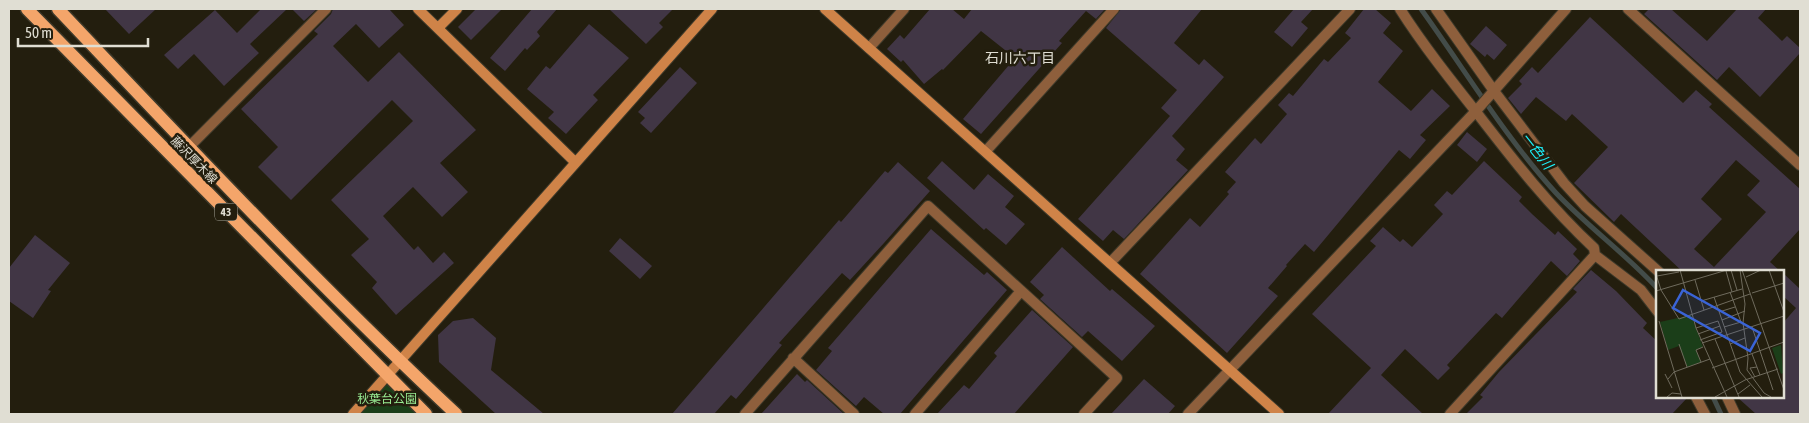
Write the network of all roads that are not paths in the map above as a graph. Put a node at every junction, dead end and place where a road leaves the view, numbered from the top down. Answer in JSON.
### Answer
{"nodes":[{"id":1,"x":27,"y":9,"type":"edge"},
{"id":2,"x":58,"y":9,"type":"edge"},
{"id":3,"x":326,"y":9,"type":"edge"},
{"id":4,"x":418,"y":9,"type":"edge"},
{"id":5,"x":457,"y":9,"type":"edge"},
{"id":6,"x":712,"y":9,"type":"edge"},
{"id":7,"x":825,"y":9,"type":"edge"},
{"id":8,"x":904,"y":9,"type":"edge"},
{"id":9,"x":1114,"y":9,"type":"edge"},
{"id":10,"x":1350,"y":9,"type":"edge"},
{"id":11,"x":1400,"y":9,"type":"edge"},
{"id":12,"x":1436,"y":9,"type":"edge"},
{"id":13,"x":1566,"y":9,"type":"edge"},
{"id":14,"x":1628,"y":9,"type":"edge"},
{"id":15,"x":438,"y":28,"type":"junction"},
{"id":16,"x":869,"y":48,"type":"junction"},
{"id":17,"x":1492,"y":93,"type":"junction"},
{"id":18,"x":1478,"y":109,"type":"junction"},
{"id":19,"x":189,"y":147,"type":"junction"},
{"id":20,"x":986,"y":151,"type":"junction"},
{"id":21,"x":576,"y":162,"type":"junction"},
{"id":22,"x":1800,"y":165,"type":"edge"},
{"id":23,"x":1595,"y":255,"type":"junction"},
{"id":24,"x":1110,"y":263,"type":"junction"},
{"id":25,"x":1657,"y":270,"type":"edge"},
{"id":26,"x":1021,"y":291,"type":"junction"},
{"id":27,"x":1656,"y":309,"type":"edge"},
{"id":28,"x":793,"y":358,"type":"junction"},
{"id":29,"x":399,"y":360,"type":"junction"},
{"id":30,"x":1229,"y":369,"type":"junction"},
{"id":31,"x":386,"y":375,"type":"junction"},
{"id":32,"x":1727,"y":398,"type":"edge"},
{"id":33,"x":353,"y":414,"type":"edge"},
{"id":34,"x":426,"y":414,"type":"edge"},
{"id":35,"x":456,"y":414,"type":"edge"},
{"id":36,"x":745,"y":414,"type":"edge"},
{"id":37,"x":854,"y":414,"type":"edge"},
{"id":38,"x":915,"y":414,"type":"edge"},
{"id":39,"x":1084,"y":414,"type":"edge"},
{"id":40,"x":1188,"y":414,"type":"edge"},
{"id":41,"x":1279,"y":414,"type":"edge"},
{"id":42,"x":1450,"y":414,"type":"edge"},
{"id":43,"x":1735,"y":414,"type":"edge"}],
"edges":[{"from":1,"to":31,"type":"main road","name":"藤沢厚木線","number":"43"},
{"from":2,"to":19,"type":"main road","name":"藤沢厚木線","number":"43"},
{"from":3,"to":19,"type":"street"},
{"from":4,"to":15,"type":"street"},
{"from":5,"to":15,"type":"street"},
{"from":6,"to":21,"type":"street"},
{"from":7,"to":16,"type":"street"},
{"from":8,"to":16,"type":"street"},
{"from":9,"to":20,"type":"street"},
{"from":10,"to":24,"type":"street"},
{"from":11,"to":18,"type":"street"},
{"from":12,"to":17,"type":"street"},
{"from":13,"to":17,"type":"street"},
{"from":14,"to":22,"type":"street"},
{"from":15,"to":21,"type":"street"},
{"from":16,"to":20,"type":"street"},
{"from":17,"to":18,"type":"street"},
{"from":17,"to":25,"type":"street"},
{"from":18,"to":23,"type":"street"},
{"from":18,"to":30,"type":"street"},
{"from":19,"to":29,"type":"main road","name":"藤沢厚木線","number":"43"},
{"from":20,"to":24,"type":"street"},
{"from":21,"to":29,"type":"street"},
{"from":23,"to":27,"type":"street"},
{"from":23,"to":42,"type":"street"},
{"from":24,"to":30,"type":"street"},
{"from":26,"to":28,"type":"street"},
{"from":26,"to":38,"type":"street"},
{"from":26,"to":39,"type":"street"},
{"from":28,"to":36,"type":"street"},
{"from":28,"to":37,"type":"street"},
{"from":29,"to":31,"type":"street"},
{"from":29,"to":35,"type":"main road","name":"藤沢厚木線","number":"43"},
{"from":30,"to":40,"type":"street"},
{"from":30,"to":41,"type":"street"},
{"from":31,"to":33,"type":"street"},
{"from":31,"to":34,"type":"main road","name":"藤沢厚木線","number":"43"},
{"from":32,"to":43,"type":"street"}]}
